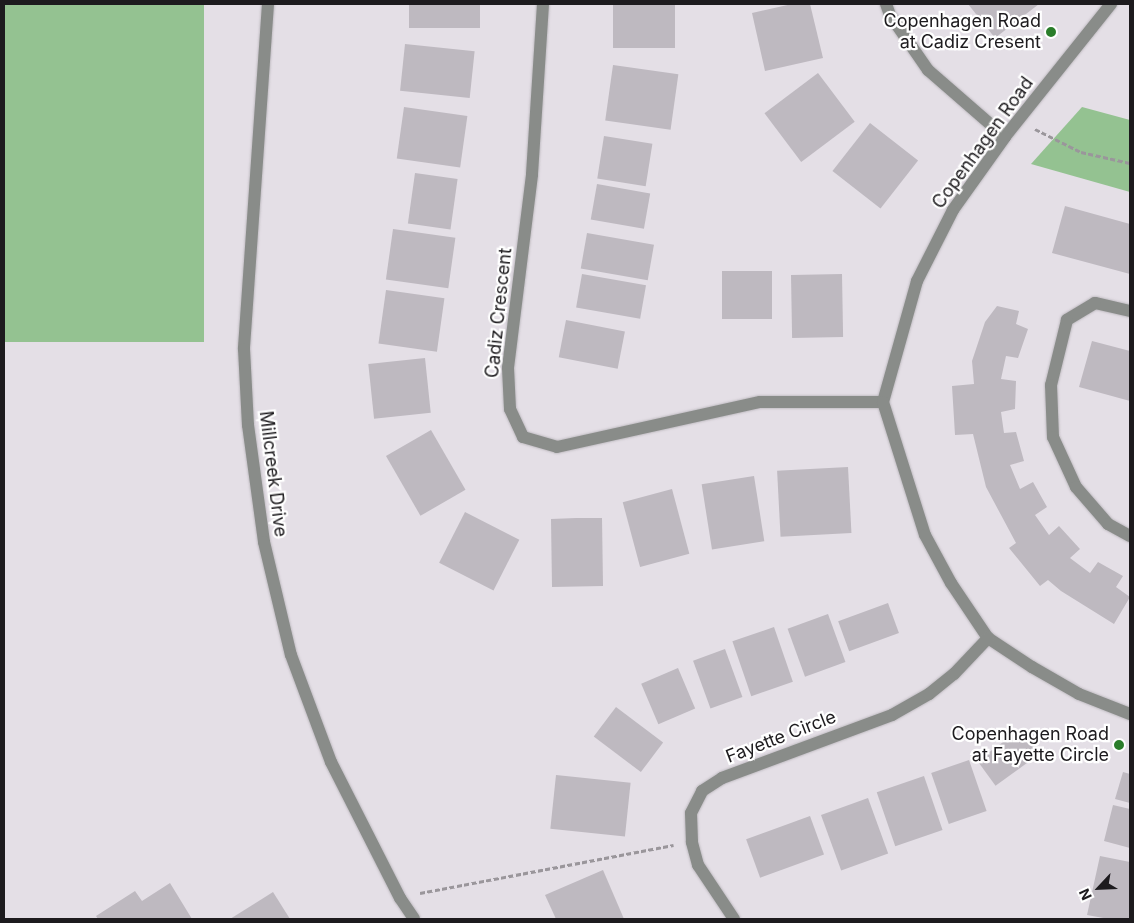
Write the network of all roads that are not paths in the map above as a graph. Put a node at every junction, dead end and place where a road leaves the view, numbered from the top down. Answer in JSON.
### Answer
{"nodes":[{"id":1,"x":268,"y":4,"type":"edge"},
{"id":2,"x":543,"y":4,"type":"edge"},
{"id":3,"x":886,"y":4,"type":"edge"},
{"id":4,"x":1111,"y":4,"type":"edge"},
{"id":5,"x":1005,"y":136,"type":"junction"},
{"id":6,"x":1130,"y":311,"type":"edge"},
{"id":7,"x":883,"y":402,"type":"junction"},
{"id":8,"x":1130,"y":536,"type":"edge"},
{"id":9,"x":988,"y":638,"type":"junction"},
{"id":10,"x":1130,"y":714,"type":"edge"},
{"id":11,"x":414,"y":919,"type":"edge"},
{"id":12,"x":734,"y":919,"type":"edge"}],
"edges":[{"from":1,"to":11,"type":"street","name":"Millcreek Drive"},
{"from":2,"to":7,"type":"street","name":"Cadiz Crescent"},
{"from":3,"to":5,"type":"street"},
{"from":4,"to":5,"type":"street","name":"Copenhagen Road"},
{"from":5,"to":7,"type":"street","name":"Copenhagen Road"},
{"from":6,"to":8,"type":"street"},
{"from":7,"to":9,"type":"street"},
{"from":9,"to":10,"type":"street"},
{"from":9,"to":12,"type":"street","name":"Fayette Circle"}]}
